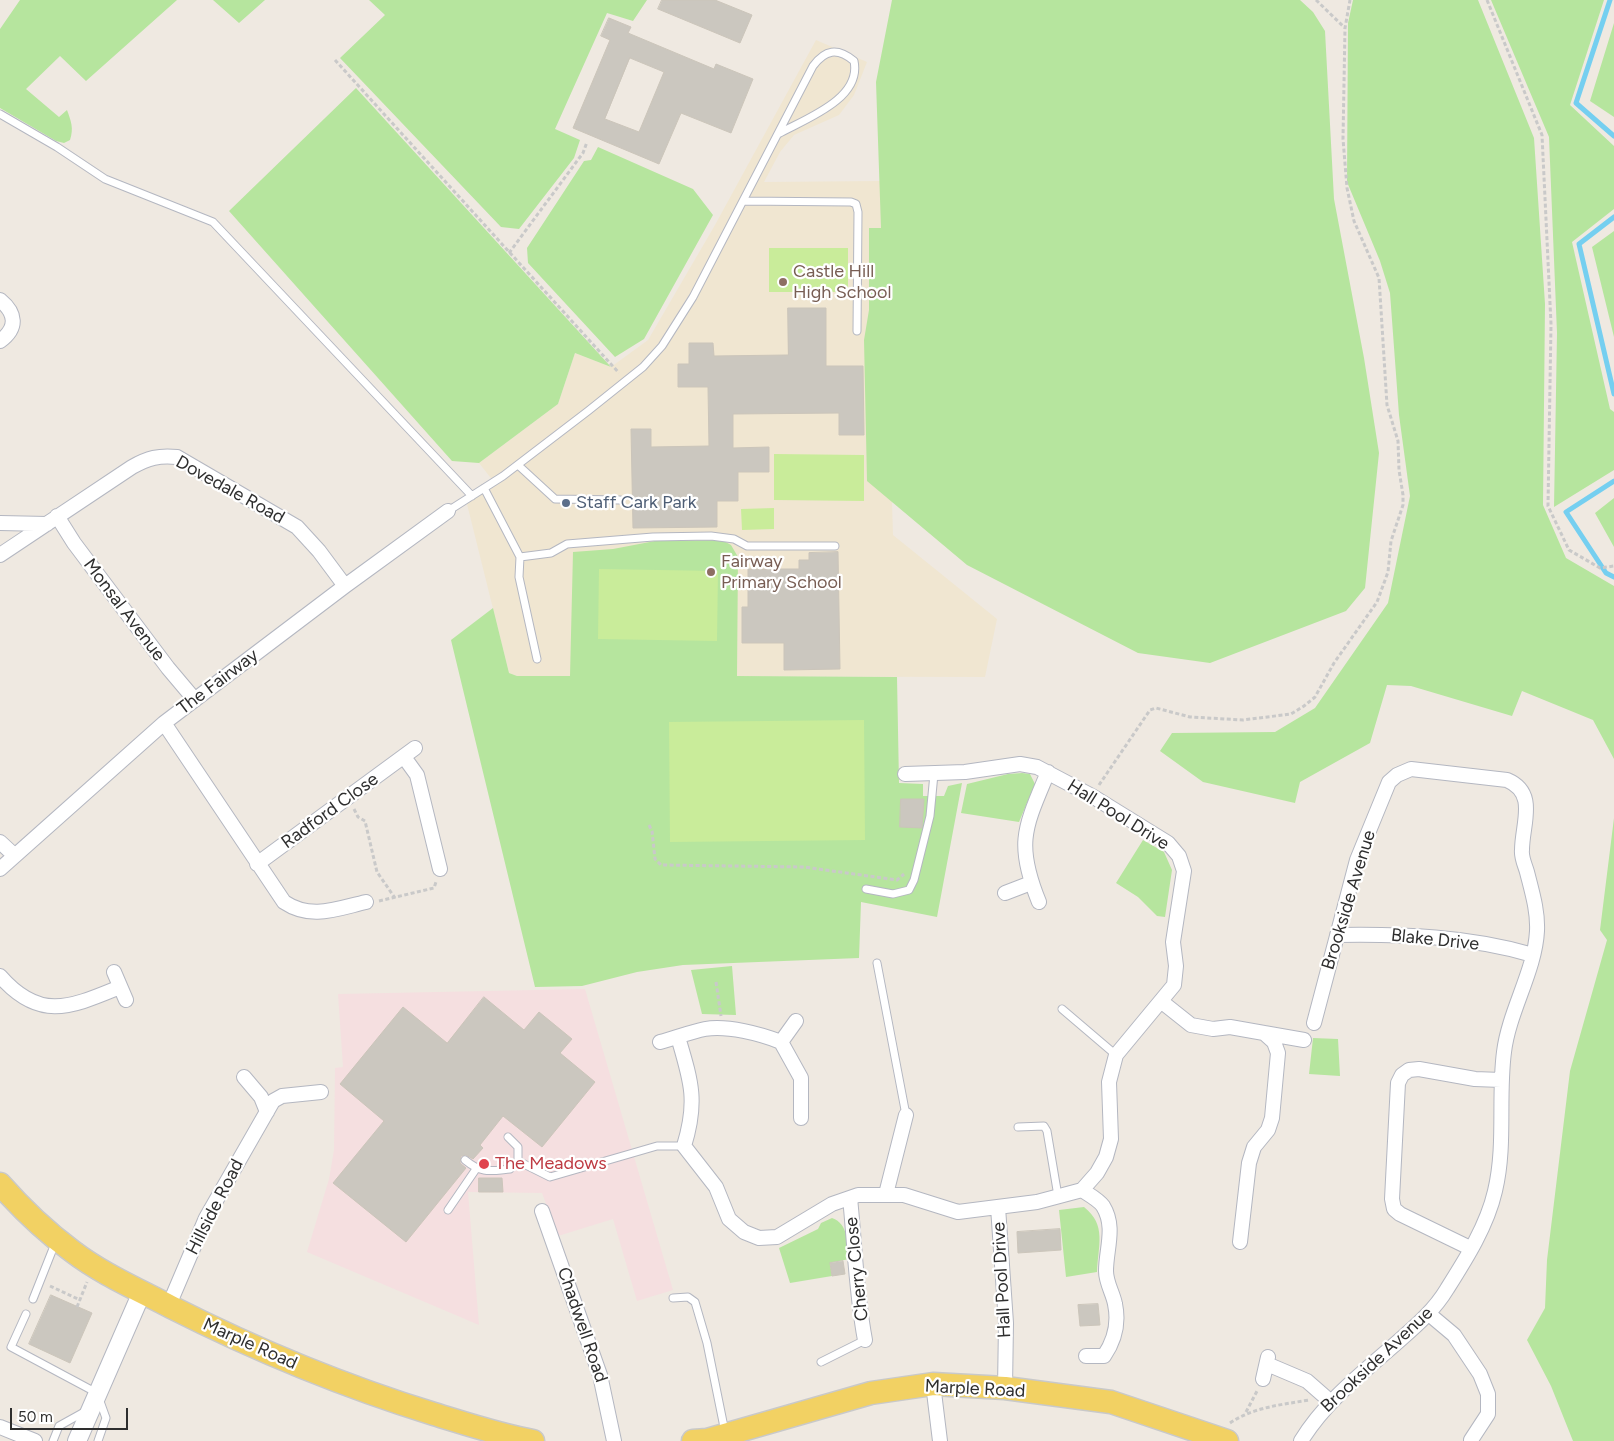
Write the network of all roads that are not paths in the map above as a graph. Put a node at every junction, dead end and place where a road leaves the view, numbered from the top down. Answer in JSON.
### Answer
{"nodes":[{"id":1,"x":0,"y":114,"type":"edge"},
{"id":2,"x":778,"y":134,"type":"junction"},
{"id":3,"x":743,"y":201,"type":"junction"},
{"id":4,"x":0,"y":300,"type":"edge"},
{"id":5,"x":857,"y":331,"type":"dead end"},
{"id":6,"x":0,"y":341,"type":"edge"},
{"id":7,"x":518,"y":465,"type":"junction"},
{"id":8,"x":484,"y":488,"type":"junction"},
{"id":9,"x":472,"y":496,"type":"junction"},
{"id":10,"x":620,"y":500,"type":"dead end"},
{"id":11,"x":448,"y":511,"type":"joint"},
{"id":12,"x":52,"y":520,"type":"junction"},
{"id":13,"x":0,"y":523,"type":"edge"},
{"id":14,"x":835,"y":546,"type":"dead end"},
{"id":15,"x":0,"y":555,"type":"edge"},
{"id":16,"x":520,"y":557,"type":"junction"},
{"id":17,"x":345,"y":586,"type":"junction"},
{"id":18,"x":537,"y":659,"type":"dead end"},
{"id":19,"x":195,"y":700,"type":"junction"},
{"id":20,"x":164,"y":723,"type":"junction"},
{"id":21,"x":1048,"y":772,"type":"junction"},
{"id":22,"x":905,"y":774,"type":"dead end"},
{"id":23,"x":934,"y":774,"type":"junction"},
{"id":24,"x":0,"y":842,"type":"edge"},
{"id":25,"x":14,"y":856,"type":"junction"},
{"id":26,"x":257,"y":864,"type":"junction"},
{"id":27,"x":0,"y":869,"type":"edge"},
{"id":28,"x":440,"y":869,"type":"road end"},
{"id":29,"x":1031,"y":883,"type":"junction"},
{"id":30,"x":866,"y":889,"type":"dead end"},
{"id":31,"x":1005,"y":893,"type":"dead end"},
{"id":32,"x":366,"y":902,"type":"road end"},
{"id":33,"x":1039,"y":902,"type":"dead end"},
{"id":34,"x":1336,"y":935,"type":"junction"},
{"id":35,"x":1533,"y":955,"type":"junction"},
{"id":36,"x":878,"y":963,"type":"dead end"},
{"id":37,"x":114,"y":972,"type":"dead end"},
{"id":38,"x":0,"y":976,"type":"edge"},
{"id":39,"x":120,"y":987,"type":"junction"},
{"id":40,"x":126,"y":1000,"type":"dead end"},
{"id":41,"x":1162,"y":1002,"type":"junction"},
{"id":42,"x":1062,"y":1009,"type":"dead end"},
{"id":43,"x":796,"y":1022,"type":"dead end"},
{"id":44,"x":1314,"y":1023,"type":"dead end"},
{"id":45,"x":1264,"y":1033,"type":"junction"},
{"id":46,"x":678,"y":1037,"type":"junction"},
{"id":47,"x":1304,"y":1040,"type":"dead end"},
{"id":48,"x":660,"y":1042,"type":"dead end"},
{"id":49,"x":781,"y":1042,"type":"junction"},
{"id":50,"x":1116,"y":1055,"type":"junction"},
{"id":51,"x":244,"y":1077,"type":"dead end"},
{"id":52,"x":1501,"y":1080,"type":"junction"},
{"id":53,"x":321,"y":1092,"type":"dead end"},
{"id":54,"x":267,"y":1112,"type":"junction"},
{"id":55,"x":906,"y":1115,"type":"joint"},
{"id":56,"x":801,"y":1118,"type":"dead end"},
{"id":57,"x":1018,"y":1127,"type":"dead end"},
{"id":58,"x":508,"y":1137,"type":"dead end"},
{"id":59,"x":684,"y":1146,"type":"junction"},
{"id":60,"x":465,"y":1160,"type":"dead end"},
{"id":61,"x":518,"y":1161,"type":"junction"},
{"id":62,"x":476,"y":1169,"type":"junction"},
{"id":63,"x":0,"y":1184,"type":"edge"},
{"id":64,"x":1082,"y":1190,"type":"junction"},
{"id":65,"x":886,"y":1194,"type":"junction"},
{"id":66,"x":1058,"y":1196,"type":"junction"},
{"id":67,"x":850,"y":1198,"type":"junction"},
{"id":68,"x":998,"y":1207,"type":"junction"},
{"id":69,"x":448,"y":1210,"type":"dead end"},
{"id":70,"x":542,"y":1211,"type":"dead end"},
{"id":71,"x":57,"y":1239,"type":"junction"},
{"id":72,"x":1240,"y":1242,"type":"dead end"},
{"id":73,"x":1470,"y":1248,"type":"junction"},
{"id":74,"x":142,"y":1292,"type":"junction"},
{"id":75,"x":673,"y":1298,"type":"dead end"},
{"id":76,"x":33,"y":1299,"type":"dead end"},
{"id":77,"x":168,"y":1305,"type":"junction"},
{"id":78,"x":26,"y":1314,"type":"dead end"},
{"id":79,"x":1429,"y":1314,"type":"junction"},
{"id":80,"x":865,"y":1340,"type":"joint"},
{"id":81,"x":1086,"y":1356,"type":"dead end"},
{"id":82,"x":821,"y":1362,"type":"dead end"},
{"id":83,"x":1263,"y":1380,"type":"road end"},
{"id":84,"x":933,"y":1384,"type":"junction"},
{"id":85,"x":1005,"y":1388,"type":"junction"},
{"id":86,"x":97,"y":1393,"type":"junction"},
{"id":87,"x":1329,"y":1400,"type":"junction"},
{"id":88,"x":89,"y":1409,"type":"junction"},
{"id":89,"x":0,"y":1427,"type":"edge"},
{"id":90,"x":725,"y":1434,"type":"junction"},
{"id":91,"x":1468,"y":1438,"type":"edge"},
{"id":92,"x":1221,"y":1439,"type":"edge"},
{"id":93,"x":36,"y":1441,"type":"edge"},
{"id":94,"x":53,"y":1441,"type":"edge"},
{"id":95,"x":77,"y":1441,"type":"edge"},
{"id":96,"x":98,"y":1441,"type":"edge"},
{"id":97,"x":533,"y":1441,"type":"edge"},
{"id":98,"x":614,"y":1441,"type":"edge"},
{"id":99,"x":693,"y":1441,"type":"edge"},
{"id":100,"x":940,"y":1441,"type":"edge"},
{"id":101,"x":1301,"y":1441,"type":"edge"}],
"edges":[{"from":1,"to":9,"type":"lane"},
{"from":2,"to":2,"type":"lane"},
{"from":2,"to":3,"type":"lane"},
{"from":3,"to":5,"type":"lane"},
{"from":3,"to":7,"type":"lane"},
{"from":4,"to":6,"type":"street"},
{"from":7,"to":8,"type":"lane"},
{"from":7,"to":10,"type":"lane"},
{"from":8,"to":9,"type":"lane"},
{"from":8,"to":16,"type":"lane"},
{"from":9,"to":11,"type":"lane"},
{"from":11,"to":17,"type":"street","name":"The Fairway"},
{"from":12,"to":13,"type":"street"},
{"from":12,"to":15,"type":"street","name":"Dovedale Road"},
{"from":12,"to":17,"type":"street","name":"Dovedale Road"},
{"from":12,"to":19,"type":"street","name":"Monsal Avenue"},
{"from":14,"to":16,"type":"lane"},
{"from":16,"to":18,"type":"lane"},
{"from":17,"to":19,"type":"street","name":"The Fairway"},
{"from":19,"to":20,"type":"street","name":"The Fairway"},
{"from":20,"to":25,"type":"street","name":"The Fairway"},
{"from":20,"to":26,"type":"street"},
{"from":21,"to":23,"type":"street","name":"Hall Pool Drive"},
{"from":21,"to":29,"type":"street"},
{"from":21,"to":41,"type":"street","name":"Hall Pool Drive"},
{"from":22,"to":23,"type":"street","name":"Hall Pool Drive"},
{"from":23,"to":30,"type":"lane"},
{"from":24,"to":25,"type":"street"},
{"from":25,"to":27,"type":"street","name":"The Fairway"},
{"from":26,"to":28,"type":"street","name":"Radford Close"},
{"from":26,"to":32,"type":"street"},
{"from":29,"to":31,"type":"street"},
{"from":29,"to":33,"type":"street"},
{"from":34,"to":35,"type":"street","name":"Blake Drive"},
{"from":34,"to":35,"type":"street","name":"Brookside Avenue"},
{"from":34,"to":44,"type":"street","name":"Brookside Avenue"},
{"from":35,"to":52,"type":"street","name":"Brookside Avenue"},
{"from":36,"to":55,"type":"lane"},
{"from":37,"to":39,"type":"street"},
{"from":38,"to":39,"type":"street"},
{"from":39,"to":40,"type":"street"},
{"from":41,"to":45,"type":"street"},
{"from":41,"to":50,"type":"street","name":"Hall Pool Drive"},
{"from":42,"to":50,"type":"lane"},
{"from":43,"to":49,"type":"street"},
{"from":45,"to":47,"type":"street"},
{"from":45,"to":72,"type":"street"},
{"from":46,"to":48,"type":"street"},
{"from":46,"to":49,"type":"street"},
{"from":46,"to":59,"type":"street"},
{"from":49,"to":56,"type":"street"},
{"from":50,"to":64,"type":"street","name":"Hall Pool Drive"},
{"from":51,"to":54,"type":"street"},
{"from":52,"to":73,"type":"street","name":"Brookside Avenue"},
{"from":52,"to":73,"type":"street"},
{"from":53,"to":54,"type":"street","name":"Hillside Road"},
{"from":54,"to":77,"type":"street","name":"Hillside Road"},
{"from":55,"to":65,"type":"street"},
{"from":57,"to":66,"type":"lane"},
{"from":58,"to":61,"type":"lane"},
{"from":59,"to":61,"type":"lane"},
{"from":59,"to":67,"type":"street"},
{"from":60,"to":62,"type":"lane"},
{"from":61,"to":62,"type":"lane"},
{"from":62,"to":69,"type":"lane"},
{"from":63,"to":71,"type":"main road","name":"Marple Road"},
{"from":64,"to":66,"type":"street","name":"Hall Pool Drive"},
{"from":64,"to":81,"type":"street"},
{"from":65,"to":67,"type":"street"},
{"from":65,"to":68,"type":"street"},
{"from":66,"to":68,"type":"street","name":"Hall Pool Drive"},
{"from":67,"to":80,"type":"street","name":"Cherry Close"},
{"from":68,"to":85,"type":"street","name":"Hall Pool Drive"},
{"from":70,"to":98,"type":"street","name":"Chadwell Road"},
{"from":71,"to":74,"type":"main road","name":"Marple Road"},
{"from":71,"to":76,"type":"lane"},
{"from":73,"to":79,"type":"street","name":"Brookside Avenue"},
{"from":74,"to":77,"type":"main road","name":"Marple Road"},
{"from":74,"to":86,"type":"street"},
{"from":75,"to":90,"type":"lane"},
{"from":77,"to":97,"type":"main road","name":"Marple Road"},
{"from":78,"to":86,"type":"lane"},
{"from":79,"to":87,"type":"street","name":"Brookside Avenue"},
{"from":79,"to":91,"type":"street"},
{"from":80,"to":82,"type":"lane"},
{"from":83,"to":87,"type":"street"},
{"from":84,"to":85,"type":"main road","name":"Marple Road"},
{"from":84,"to":90,"type":"main road","name":"Marple Road"},
{"from":84,"to":100,"type":"street"},
{"from":85,"to":92,"type":"main road","name":"Marple Road"},
{"from":86,"to":88,"type":"street"},
{"from":86,"to":96,"type":"lane"},
{"from":87,"to":101,"type":"street","name":"Brookside Avenue"},
{"from":88,"to":94,"type":"lane"},
{"from":88,"to":95,"type":"street"},
{"from":89,"to":93,"type":"street"},
{"from":90,"to":99,"type":"main road","name":"Marple Road"}]}
